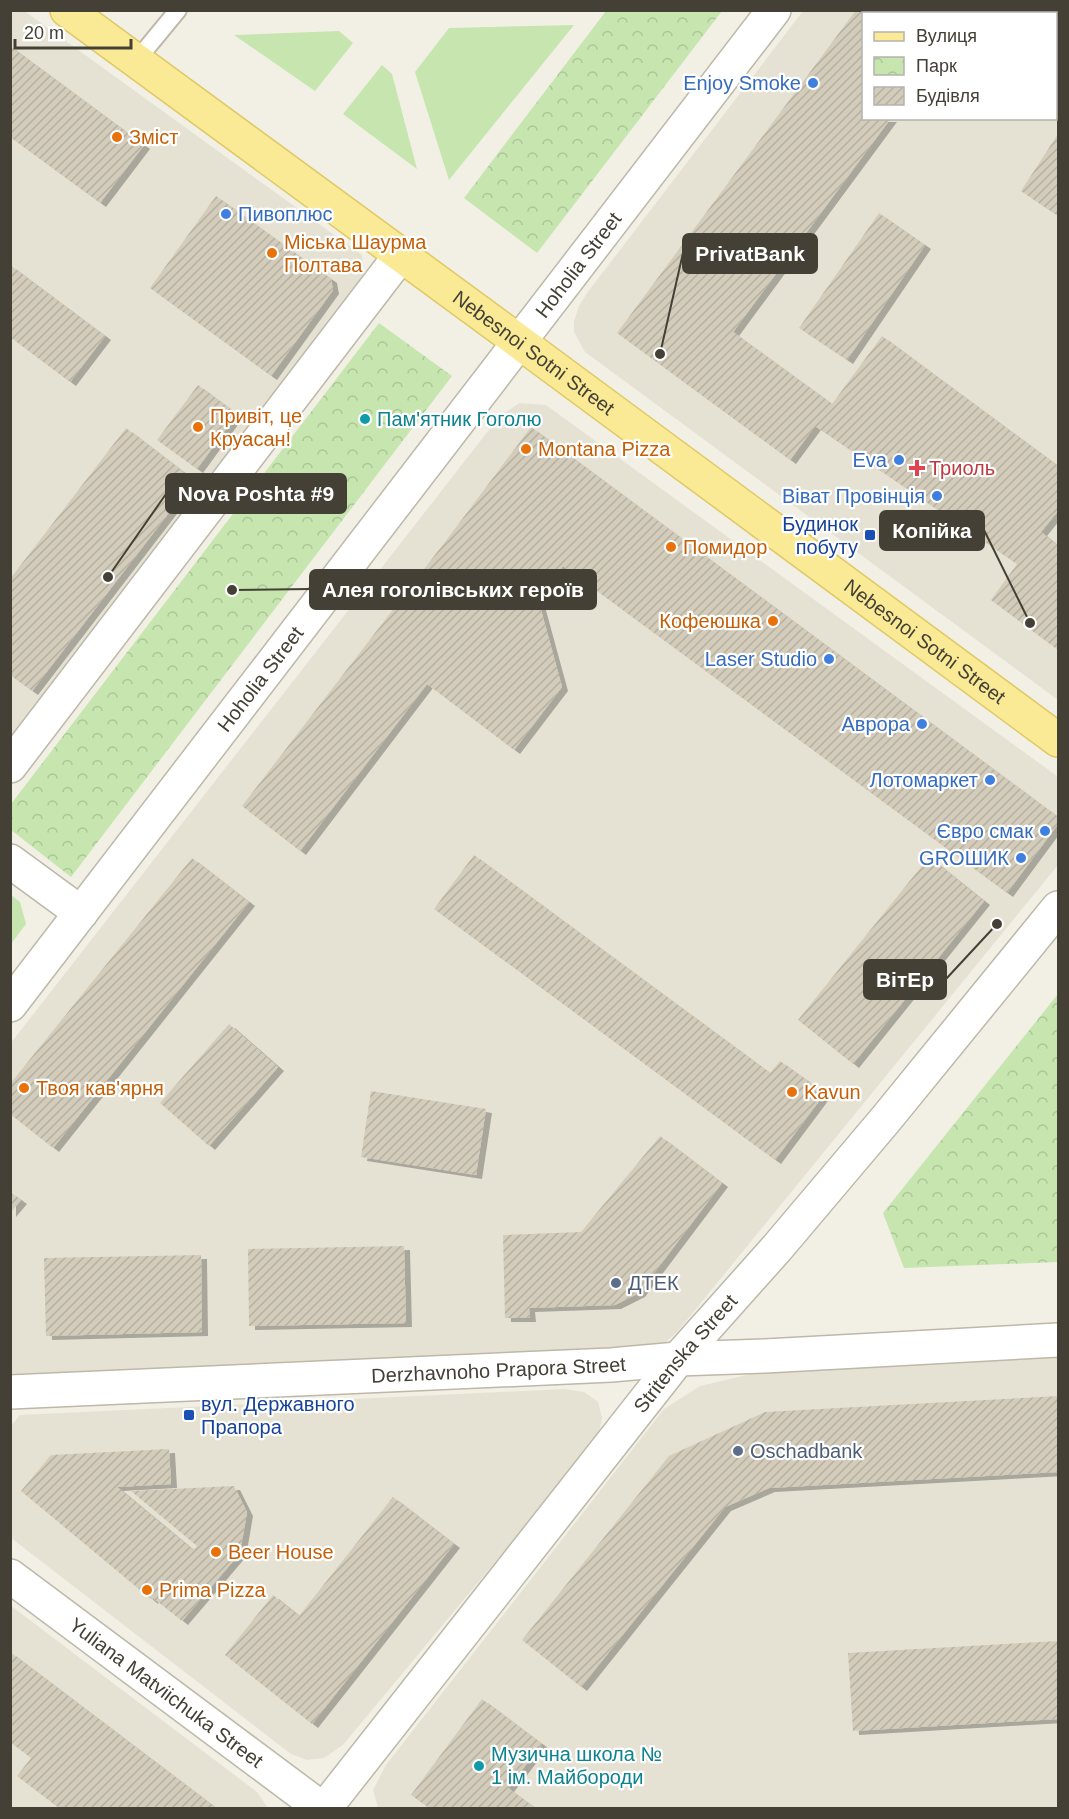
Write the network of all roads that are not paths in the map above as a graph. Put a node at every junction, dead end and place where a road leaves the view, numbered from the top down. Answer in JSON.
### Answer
{"nodes":[{"id":1,"x":66,"y":10,"type":"edge"},
{"id":2,"x":178,"y":10,"type":"edge"},
{"id":3,"x":774,"y":10,"type":"edge"},
{"id":4,"x":136,"y":61,"type":"junction"},
{"id":5,"x":400,"y":256,"type":"junction"},
{"id":6,"x":520,"y":341,"type":"junction"},
{"id":7,"x":1059,"y":740,"type":"edge"},
{"id":8,"x":10,"y":766,"type":"edge"},
{"id":9,"x":10,"y":861,"type":"edge"},
{"id":10,"x":1059,"y":908,"type":"edge"},
{"id":11,"x":81,"y":913,"type":"junction"},
{"id":12,"x":10,"y":1005,"type":"edge"},
{"id":13,"x":1059,"y":1340,"type":"edge"},
{"id":14,"x":678,"y":1359,"type":"junction"},
{"id":15,"x":10,"y":1392,"type":"edge"},
{"id":16,"x":10,"y":1576,"type":"edge"},
{"id":17,"x":323,"y":1809,"type":"edge"}],
"edges":[{"from":1,"to":4,"type":"main road","name":"Nebesnoi Sotni Street"},
{"from":2,"to":4,"type":"lane"},
{"from":3,"to":6,"type":"street","name":"Hoholia Street"},
{"from":4,"to":5,"type":"main road","name":"Nebesnoi Sotni Street"},
{"from":5,"to":6,"type":"main road","name":"Nebesnoi Sotni Street"},
{"from":5,"to":8,"type":"street"},
{"from":6,"to":7,"type":"main road","name":"Nebesnoi Sotni Street"},
{"from":6,"to":11,"type":"street","name":"Hoholia Street"},
{"from":9,"to":11,"type":"street"},
{"from":10,"to":14,"type":"street","name":"Stritenska Street"},
{"from":11,"to":12,"type":"street","name":"Hoholia Street"},
{"from":13,"to":14,"type":"street","name":"Derzhavnoho Prapora Street"},
{"from":14,"to":15,"type":"street","name":"Derzhavnoho Prapora Street"},
{"from":14,"to":17,"type":"street","name":"Stritenska Street"},
{"from":16,"to":17,"type":"street","name":"Yuliana Matviichuka Street"}]}
